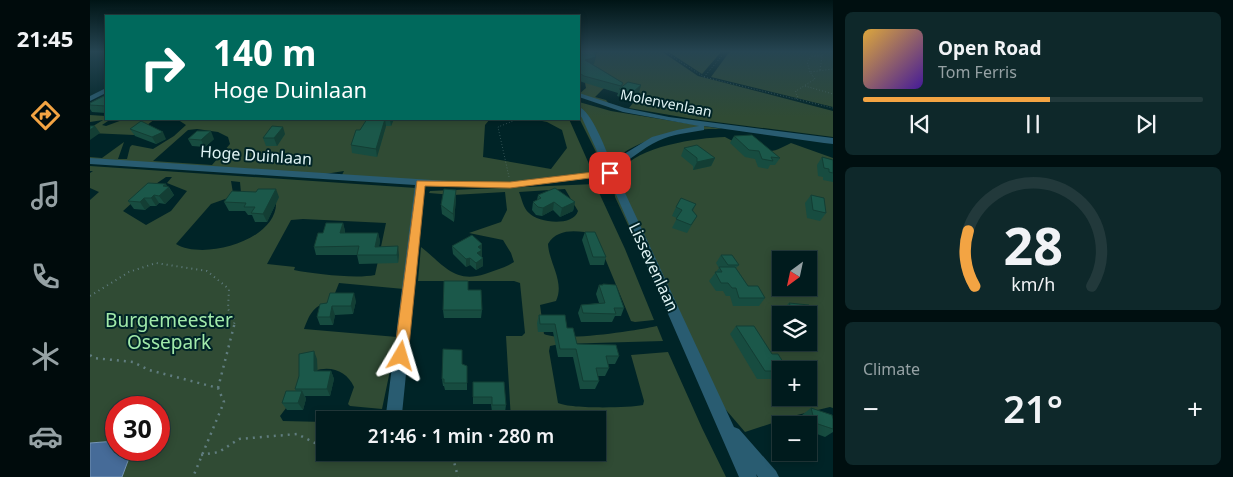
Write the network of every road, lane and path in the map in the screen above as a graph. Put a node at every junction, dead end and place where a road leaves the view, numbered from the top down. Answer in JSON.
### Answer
{"nodes":[{"id":1,"x":698,"y":73,"type":"edge"},
{"id":2,"x":707,"y":73,"type":"edge"},
{"id":3,"x":811,"y":73,"type":"edge"},
{"id":4,"x":704,"y":77,"type":"junction"},
{"id":5,"x":804,"y":86,"type":"junction"},
{"id":6,"x":105,"y":90,"type":"edge"},
{"id":7,"x":833,"y":94,"type":"edge"},
{"id":8,"x":92,"y":96,"type":"edge"},
{"id":9,"x":580,"y":96,"type":"edge"},
{"id":10,"x":795,"y":100,"type":"junction"},
{"id":11,"x":833,"y":108,"type":"edge"},
{"id":12,"x":580,"y":110,"type":"edge"},
{"id":13,"x":516,"y":120,"type":"edge"},
{"id":14,"x":720,"y":127,"type":"junction"},
{"id":15,"x":812,"y":140,"type":"junction"},
{"id":16,"x":833,"y":141,"type":"edge"},
{"id":17,"x":833,"y":147,"type":"edge"},
{"id":18,"x":90,"y":161,"type":"edge"},
{"id":19,"x":609,"y":170,"type":"junction"},
{"id":20,"x":420,"y":183,"type":"junction"},
{"id":21,"x":510,"y":185,"type":"junction"},
{"id":22,"x":90,"y":296,"type":"edge"},
{"id":23,"x":90,"y":355,"type":"edge"},
{"id":24,"x":218,"y":388,"type":"junction"},
{"id":25,"x":394,"y":411,"type":"edge"},
{"id":26,"x":726,"y":427,"type":"junction"},
{"id":27,"x":316,"y":443,"type":"edge"},
{"id":28,"x":201,"y":455,"type":"junction"},
{"id":29,"x":454,"y":461,"type":"edge"},
{"id":30,"x":193,"y":477,"type":"edge"},
{"id":31,"x":458,"y":477,"type":"edge"},
{"id":32,"x":748,"y":477,"type":"edge"},
{"id":33,"x":770,"y":477,"type":"edge"}],
"edges":[{"from":1,"to":4,"type":"path"},
{"from":2,"to":4,"type":"path"},
{"from":3,"to":5,"type":"path"},
{"from":4,"to":10,"type":"path"},
{"from":5,"to":7,"type":"path"},
{"from":5,"to":10,"type":"path"},
{"from":6,"to":8,"type":"street"},
{"from":9,"to":14,"type":"street","name":"Molenvenlaan"},
{"from":10,"to":11,"type":"path"},
{"from":12,"to":19,"type":"street","name":"Lissevenlaan"},
{"from":13,"to":21,"type":"path"},
{"from":14,"to":15,"type":"street","name":"Molenvenlaan"},
{"from":14,"to":19,"type":"street","name":"Molenvenlaan"},
{"from":15,"to":16,"type":"street","name":"Molenvenlaan"},
{"from":15,"to":17,"type":"street","name":"Molenvenlaan"},
{"from":18,"to":20,"type":"street","name":"Hoge Duinlaan"},
{"from":19,"to":21,"type":"street","name":"Hoge Duinlaan"},
{"from":19,"to":26,"type":"street","name":"Lissevenlaan"},
{"from":20,"to":21,"type":"street","name":"Hoge Duinlaan"},
{"from":20,"to":25,"type":"street"},
{"from":22,"to":24,"type":"path"},
{"from":23,"to":24,"type":"path"},
{"from":24,"to":28,"type":"path"},
{"from":26,"to":32,"type":"street","name":"Lissevenlaan"},
{"from":26,"to":33,"type":"street","name":"Lissevenlaan"},
{"from":27,"to":28,"type":"path"},
{"from":28,"to":30,"type":"path"},
{"from":29,"to":31,"type":"path"}]}
